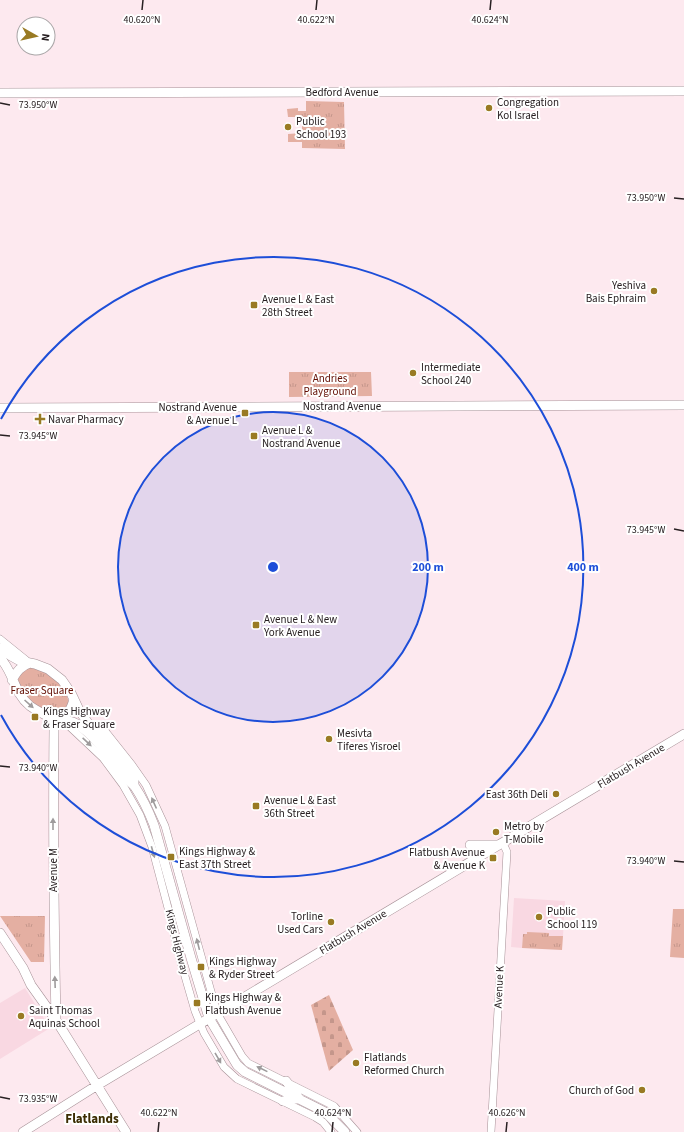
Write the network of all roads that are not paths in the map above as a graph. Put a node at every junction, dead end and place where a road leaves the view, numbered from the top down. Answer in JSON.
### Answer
{"nodes":[{"id":1,"x":684,"y":91,"type":"edge"},
{"id":2,"x":0,"y":93,"type":"edge"},
{"id":3,"x":684,"y":405,"type":"edge"},
{"id":4,"x":0,"y":408,"type":"edge"},
{"id":5,"x":0,"y":639,"type":"edge"},
{"id":6,"x":0,"y":648,"type":"edge"},
{"id":7,"x":0,"y":658,"type":"edge"},
{"id":8,"x":30,"y":663,"type":"junction"},
{"id":9,"x":0,"y":665,"type":"edge"},
{"id":10,"x":12,"y":680,"type":"junction"},
{"id":11,"x":74,"y":699,"type":"junction"},
{"id":12,"x":55,"y":720,"type":"junction"},
{"id":13,"x":88,"y":723,"type":"junction"},
{"id":14,"x":684,"y":734,"type":"edge"},
{"id":15,"x":134,"y":785,"type":"junction"},
{"id":16,"x":500,"y":844,"type":"junction"},
{"id":17,"x":470,"y":845,"type":"dead end"},
{"id":18,"x":0,"y":933,"type":"edge"},
{"id":19,"x":213,"y":1016,"type":"junction"},
{"id":20,"x":56,"y":1020,"type":"junction"},
{"id":21,"x":200,"y":1023,"type":"junction"},
{"id":22,"x":286,"y":1081,"type":"junction"},
{"id":23,"x":96,"y":1086,"type":"junction"},
{"id":24,"x":299,"y":1098,"type":"junction"},
{"id":25,"x":283,"y":1101,"type":"junction"},
{"id":26,"x":23,"y":1132,"type":"edge"},
{"id":27,"x":126,"y":1132,"type":"edge"},
{"id":28,"x":331,"y":1132,"type":"edge"},
{"id":29,"x":345,"y":1132,"type":"edge"},
{"id":30,"x":357,"y":1132,"type":"edge"},
{"id":31,"x":491,"y":1132,"type":"edge"}],
"edges":[{"from":1,"to":2,"type":"main road","name":"Bedford Avenue"},
{"from":3,"to":4,"type":"main road","name":"Nostrand Avenue"},
{"from":5,"to":8,"type":"street","name":"Kings Highway"},
{"from":6,"to":8,"type":"main road","name":"Kings Highway"},
{"from":7,"to":10,"type":"main road","name":"Kings Highway"},
{"from":8,"to":10,"type":"main road"},
{"from":8,"to":11,"type":"main road","name":"Kings Highway"},
{"from":9,"to":10,"type":"street","name":"Kings Highway"},
{"from":10,"to":12,"type":"main road","name":"Kings Highway","one_way":true},
{"from":11,"to":12,"type":"main road"},
{"from":11,"to":13,"type":"main road","name":"Kings Highway"},
{"from":12,"to":15,"type":"main road","name":"Kings Highway"},
{"from":20,"to":12,"type":"main road","name":"Avenue M","one_way":true},
{"from":12,"to":21,"type":"street","name":"Kings Highway","one_way":true},
{"from":13,"to":15,"type":"main road","name":"Kings Highway"},
{"from":19,"to":13,"type":"street","name":"Kings Highway","one_way":true},
{"from":14,"to":16,"type":"main road","name":"Flatbush Avenue"},
{"from":15,"to":19,"type":"main road","name":"Kings Highway"},
{"from":16,"to":17,"type":"main road"},
{"from":16,"to":19,"type":"main road","name":"Flatbush Avenue"},
{"from":16,"to":31,"type":"street","name":"Avenue K"},
{"from":18,"to":20,"type":"main road"},
{"from":19,"to":21,"type":"main road","name":"Flatbush Avenue"},
{"from":22,"to":19,"type":"street","name":"Kings Highway","one_way":true},
{"from":19,"to":24,"type":"main road","name":"Kings Highway"},
{"from":20,"to":23,"type":"main road"},
{"from":21,"to":23,"type":"main road","name":"Flatbush Avenue"},
{"from":21,"to":25,"type":"street","name":"Kings Highway","one_way":true},
{"from":22,"to":24,"type":"main road"},
{"from":22,"to":30,"type":"street","name":"Kings Highway"},
{"from":23,"to":26,"type":"main road","name":"Flatbush Avenue"},
{"from":23,"to":27,"type":"main road"},
{"from":24,"to":25,"type":"main road"},
{"from":24,"to":29,"type":"main road","name":"Kings Highway"},
{"from":25,"to":28,"type":"street","name":"Kings Highway"}]}
